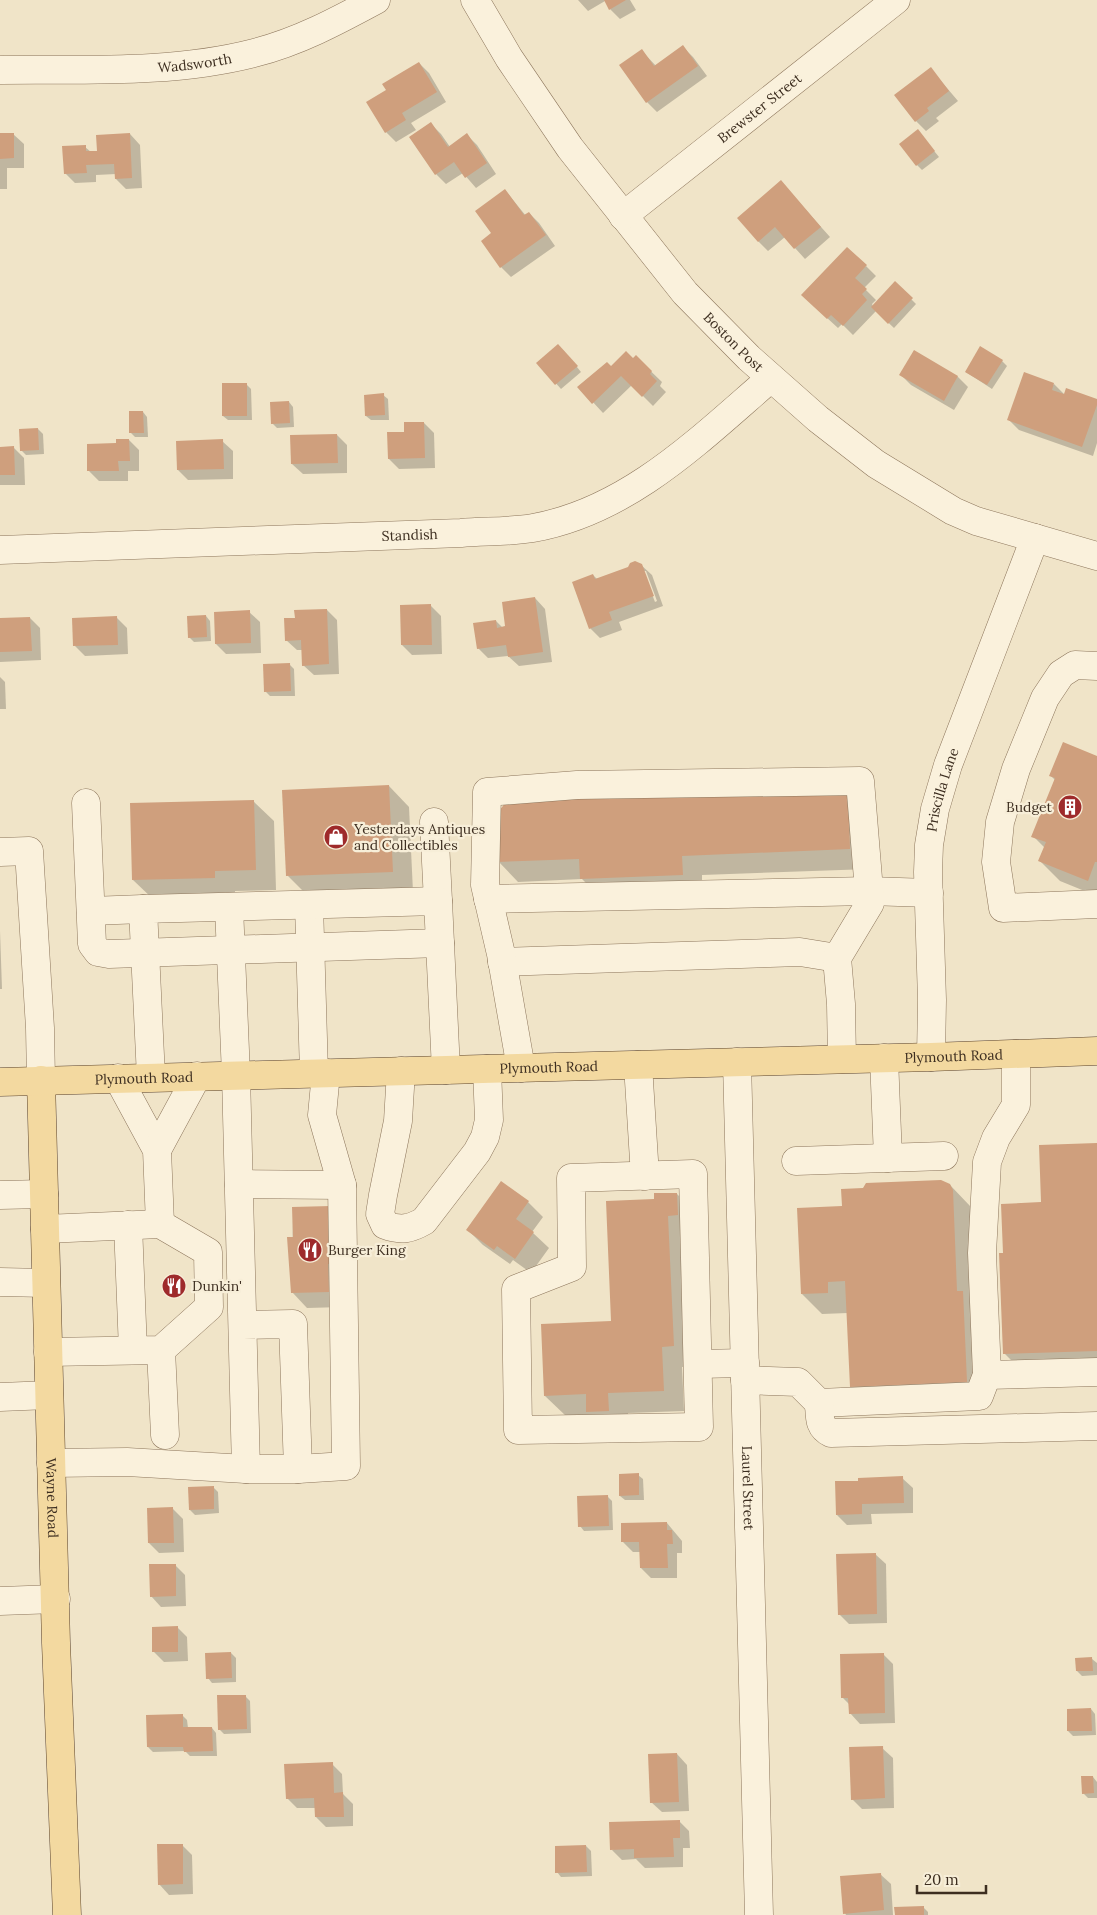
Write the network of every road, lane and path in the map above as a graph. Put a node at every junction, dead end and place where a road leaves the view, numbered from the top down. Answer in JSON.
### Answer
{"nodes":[{"id":1,"x":376,"y":0,"type":"edge"},
{"id":2,"x":475,"y":0,"type":"edge"},
{"id":3,"x":896,"y":0,"type":"edge"},
{"id":4,"x":0,"y":70,"type":"edge"},
{"id":5,"x":622,"y":216,"type":"junction"},
{"id":6,"x":771,"y":378,"type":"junction"},
{"id":7,"x":1034,"y":538,"type":"junction"},
{"id":8,"x":0,"y":550,"type":"edge"},
{"id":9,"x":1097,"y":556,"type":"edge"},
{"id":10,"x":1097,"y":666,"type":"edge"},
{"id":11,"x":86,"y":804,"type":"dead end"},
{"id":12,"x":434,"y":822,"type":"dead end"},
{"id":13,"x":0,"y":852,"type":"edge"},
{"id":14,"x":869,"y":891,"type":"junction"},
{"id":15,"x":929,"y":893,"type":"junction"},
{"id":16,"x":488,"y":899,"type":"junction"},
{"id":17,"x":438,"y":901,"type":"junction"},
{"id":18,"x":309,"y":904,"type":"junction"},
{"id":19,"x":1097,"y":904,"type":"edge"},
{"id":20,"x":229,"y":907,"type":"junction"},
{"id":21,"x":143,"y":909,"type":"junction"},
{"id":22,"x":91,"y":911,"type":"junction"},
{"id":23,"x":440,"y":942,"type":"junction"},
{"id":24,"x":310,"y":947,"type":"junction"},
{"id":25,"x":231,"y":949,"type":"junction"},
{"id":26,"x":145,"y":952,"type":"junction"},
{"id":27,"x":837,"y":958,"type":"junction"},
{"id":28,"x":502,"y":962,"type":"junction"},
{"id":29,"x":1097,"y":1051,"type":"edge"},
{"id":30,"x":1016,"y":1054,"type":"junction"},
{"id":31,"x":931,"y":1057,"type":"junction"},
{"id":32,"x":884,"y":1058,"type":"junction"},
{"id":33,"x":842,"y":1059,"type":"junction"},
{"id":34,"x":737,"y":1062,"type":"junction"},
{"id":35,"x":638,"y":1065,"type":"junction"},
{"id":36,"x":521,"y":1068,"type":"junction"},
{"id":37,"x":487,"y":1069,"type":"junction"},
{"id":38,"x":446,"y":1070,"type":"junction"},
{"id":39,"x":401,"y":1071,"type":"junction"},
{"id":40,"x":320,"y":1073,"type":"junction"},
{"id":41,"x":236,"y":1075,"type":"junction"},
{"id":42,"x":197,"y":1076,"type":"junction"},
{"id":43,"x":118,"y":1078,"type":"junction"},
{"id":44,"x":151,"y":1078,"type":"junction"},
{"id":45,"x":42,"y":1080,"type":"junction"},
{"id":46,"x":0,"y":1082,"type":"edge"},
{"id":47,"x":157,"y":1150,"type":"junction"},
{"id":48,"x":944,"y":1156,"type":"dead end"},
{"id":49,"x":888,"y":1158,"type":"junction"},
{"id":50,"x":796,"y":1162,"type":"dead end"},
{"id":51,"x":644,"y":1176,"type":"junction"},
{"id":52,"x":239,"y":1184,"type":"junction"},
{"id":53,"x":342,"y":1185,"type":"junction"},
{"id":54,"x":44,"y":1194,"type":"junction"},
{"id":55,"x":0,"y":1195,"type":"edge"},
{"id":56,"x":160,"y":1224,"type":"junction"},
{"id":57,"x":128,"y":1225,"type":"junction"},
{"id":58,"x":45,"y":1229,"type":"junction"},
{"id":59,"x":0,"y":1282,"type":"edge"},
{"id":60,"x":46,"y":1283,"type":"junction"},
{"id":61,"x":243,"y":1325,"type":"junction"},
{"id":62,"x":133,"y":1350,"type":"junction"},
{"id":63,"x":161,"y":1350,"type":"junction"},
{"id":64,"x":48,"y":1352,"type":"junction"},
{"id":65,"x":698,"y":1364,"type":"junction"},
{"id":66,"x":745,"y":1371,"type":"junction"},
{"id":67,"x":1097,"y":1372,"type":"edge"},
{"id":68,"x":983,"y":1385,"type":"junction"},
{"id":69,"x":48,"y":1395,"type":"junction"},
{"id":70,"x":0,"y":1397,"type":"edge"},
{"id":71,"x":819,"y":1403,"type":"junction"},
{"id":72,"x":1097,"y":1426,"type":"edge"},
{"id":73,"x":980,"y":1429,"type":"junction"},
{"id":74,"x":165,"y":1435,"type":"dead end"},
{"id":75,"x":51,"y":1463,"type":"junction"},
{"id":76,"x":246,"y":1469,"type":"junction"},
{"id":77,"x":298,"y":1469,"type":"junction"},
{"id":78,"x":56,"y":1599,"type":"junction"},
{"id":79,"x":0,"y":1600,"type":"edge"},
{"id":80,"x":67,"y":1915,"type":"edge"},
{"id":81,"x":759,"y":1915,"type":"edge"}],
"edges":[{"from":1,"to":4,"type":"street","name":"Wadsworth"},
{"from":2,"to":5,"type":"street","name":"Boston Post"},
{"from":3,"to":5,"type":"street","name":"Brewster Street"},
{"from":5,"to":6,"type":"street","name":"Boston Post"},
{"from":6,"to":7,"type":"street","name":"Boston Post"},
{"from":6,"to":8,"type":"street","name":"Standish"},
{"from":7,"to":9,"type":"street","name":"Boston Post"},
{"from":7,"to":15,"type":"street","name":"Priscilla Lane"},
{"from":10,"to":19,"type":"street"},
{"from":11,"to":22,"type":"street"},
{"from":12,"to":17,"type":"street"},
{"from":13,"to":45,"type":"street"},
{"from":14,"to":15,"type":"street"},
{"from":14,"to":16,"type":"street"},
{"from":14,"to":16,"type":"street"},
{"from":14,"to":27,"type":"street"},
{"from":15,"to":31,"type":"street","name":"Priscilla Lane"},
{"from":16,"to":28,"type":"street"},
{"from":17,"to":18,"type":"street"},
{"from":17,"to":23,"type":"street"},
{"from":18,"to":20,"type":"street"},
{"from":18,"to":24,"type":"street"},
{"from":20,"to":21,"type":"street"},
{"from":20,"to":25,"type":"street"},
{"from":21,"to":22,"type":"street"},
{"from":21,"to":26,"type":"street"},
{"from":22,"to":26,"type":"street"},
{"from":23,"to":24,"type":"street"},
{"from":23,"to":38,"type":"street"},
{"from":24,"to":25,"type":"street"},
{"from":24,"to":40,"type":"street"},
{"from":25,"to":26,"type":"street"},
{"from":25,"to":41,"type":"street"},
{"from":26,"to":44,"type":"street"},
{"from":27,"to":28,"type":"street"},
{"from":27,"to":33,"type":"street"},
{"from":28,"to":36,"type":"street"},
{"from":29,"to":30,"type":"main road","name":"Plymouth Road"},
{"from":30,"to":31,"type":"main road","name":"Plymouth Road"},
{"from":30,"to":68,"type":"street"},
{"from":31,"to":32,"type":"main road","name":"Plymouth Road"},
{"from":32,"to":33,"type":"main road","name":"Plymouth Road"},
{"from":32,"to":49,"type":"street"},
{"from":33,"to":34,"type":"main road","name":"Plymouth Road"},
{"from":34,"to":35,"type":"main road","name":"Plymouth Road"},
{"from":34,"to":66,"type":"street","name":"Laurel Street"},
{"from":35,"to":36,"type":"main road","name":"Plymouth Road"},
{"from":35,"to":51,"type":"street"},
{"from":36,"to":37,"type":"main road","name":"Plymouth Road"},
{"from":37,"to":38,"type":"main road","name":"Plymouth Road"},
{"from":37,"to":39,"type":"street"},
{"from":38,"to":39,"type":"main road","name":"Plymouth Road"},
{"from":39,"to":40,"type":"main road","name":"Plymouth Road"},
{"from":40,"to":41,"type":"main road","name":"Plymouth Road"},
{"from":40,"to":53,"type":"street"},
{"from":41,"to":42,"type":"main road","name":"Plymouth Road"},
{"from":41,"to":52,"type":"street"},
{"from":42,"to":44,"type":"main road","name":"Plymouth Road"},
{"from":42,"to":47,"type":"street"},
{"from":43,"to":44,"type":"main road","name":"Plymouth Road"},
{"from":43,"to":45,"type":"main road","name":"Plymouth Road"},
{"from":43,"to":47,"type":"street"},
{"from":45,"to":46,"type":"main road","name":"Plymouth Road"},
{"from":45,"to":54,"type":"main road","name":"Wayne Road"},
{"from":47,"to":56,"type":"street"},
{"from":48,"to":49,"type":"street"},
{"from":49,"to":50,"type":"street"},
{"from":51,"to":65,"type":"street"},
{"from":51,"to":65,"type":"street"},
{"from":52,"to":53,"type":"street"},
{"from":52,"to":61,"type":"street"},
{"from":53,"to":77,"type":"street"},
{"from":54,"to":55,"type":"street"},
{"from":54,"to":58,"type":"main road","name":"Wayne Road"},
{"from":56,"to":57,"type":"street"},
{"from":56,"to":63,"type":"street"},
{"from":57,"to":58,"type":"street"},
{"from":57,"to":62,"type":"street"},
{"from":58,"to":60,"type":"main road","name":"Wayne Road"},
{"from":59,"to":60,"type":"street"},
{"from":60,"to":64,"type":"main road","name":"Wayne Road"},
{"from":61,"to":76,"type":"street"},
{"from":61,"to":77,"type":"street"},
{"from":62,"to":63,"type":"street"},
{"from":62,"to":64,"type":"street"},
{"from":63,"to":74,"type":"street"},
{"from":64,"to":69,"type":"main road","name":"Wayne Road"},
{"from":65,"to":66,"type":"street"},
{"from":66,"to":71,"type":"street"},
{"from":66,"to":81,"type":"street","name":"Laurel Street"},
{"from":67,"to":68,"type":"street"},
{"from":68,"to":71,"type":"street"},
{"from":68,"to":73,"type":"street"},
{"from":69,"to":70,"type":"street"},
{"from":69,"to":75,"type":"main road","name":"Wayne Road"},
{"from":71,"to":73,"type":"street"},
{"from":72,"to":73,"type":"street"},
{"from":75,"to":76,"type":"street"},
{"from":75,"to":78,"type":"main road","name":"Wayne Road"},
{"from":76,"to":77,"type":"street"},
{"from":78,"to":79,"type":"street"},
{"from":78,"to":80,"type":"main road","name":"Wayne Road"}]}
